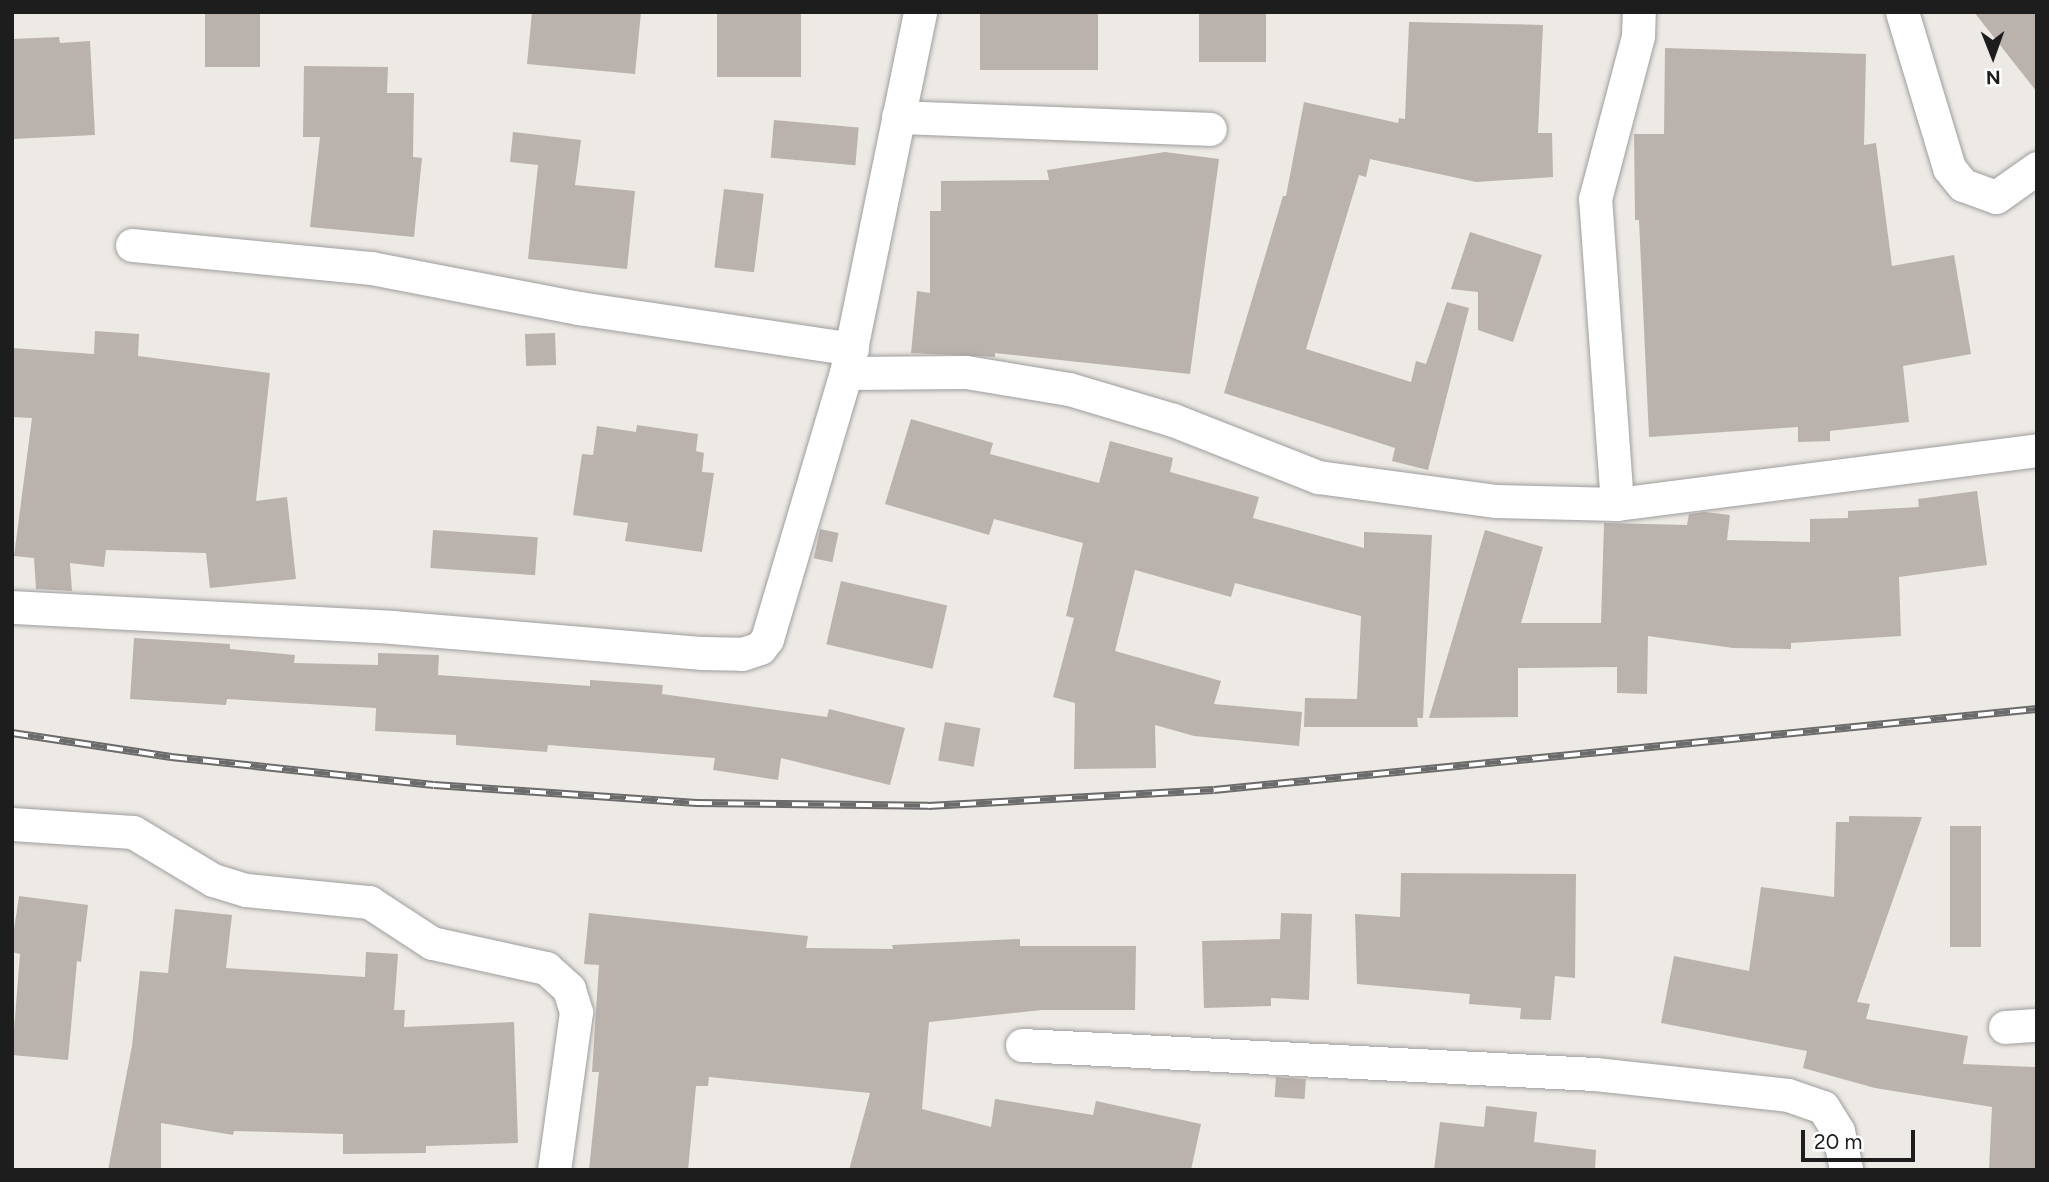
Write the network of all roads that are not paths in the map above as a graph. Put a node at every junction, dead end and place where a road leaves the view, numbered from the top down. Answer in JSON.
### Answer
{"nodes":[{"id":1,"x":920,"y":12,"type":"edge"},
{"id":2,"x":1639,"y":12,"type":"edge"},
{"id":3,"x":1902,"y":12,"type":"edge"},
{"id":4,"x":898,"y":117,"type":"junction"},
{"id":5,"x":1210,"y":129,"type":"dead end"},
{"id":6,"x":2037,"y":168,"type":"edge"},
{"id":7,"x":132,"y":245,"type":"dead end"},
{"id":8,"x":849,"y":361,"type":"junction"},
{"id":9,"x":2037,"y":450,"type":"edge"},
{"id":10,"x":1617,"y":504,"type":"junction"},
{"id":11,"x":12,"y":607,"type":"edge"},
{"id":12,"x":12,"y":824,"type":"edge"},
{"id":13,"x":1022,"y":1045,"type":"dead end"},
{"id":14,"x":554,"y":1170,"type":"edge"},
{"id":15,"x":1846,"y":1170,"type":"edge"}],
"edges":[{"from":1,"to":4,"type":"street"},
{"from":2,"to":10,"type":"street"},
{"from":3,"to":6,"type":"street"},
{"from":4,"to":5,"type":"street"},
{"from":4,"to":8,"type":"street"},
{"from":7,"to":8,"type":"street"},
{"from":8,"to":10,"type":"street"},
{"from":8,"to":11,"type":"street"},
{"from":9,"to":10,"type":"street"},
{"from":12,"to":14,"type":"street"},
{"from":13,"to":15,"type":"street"}]}
